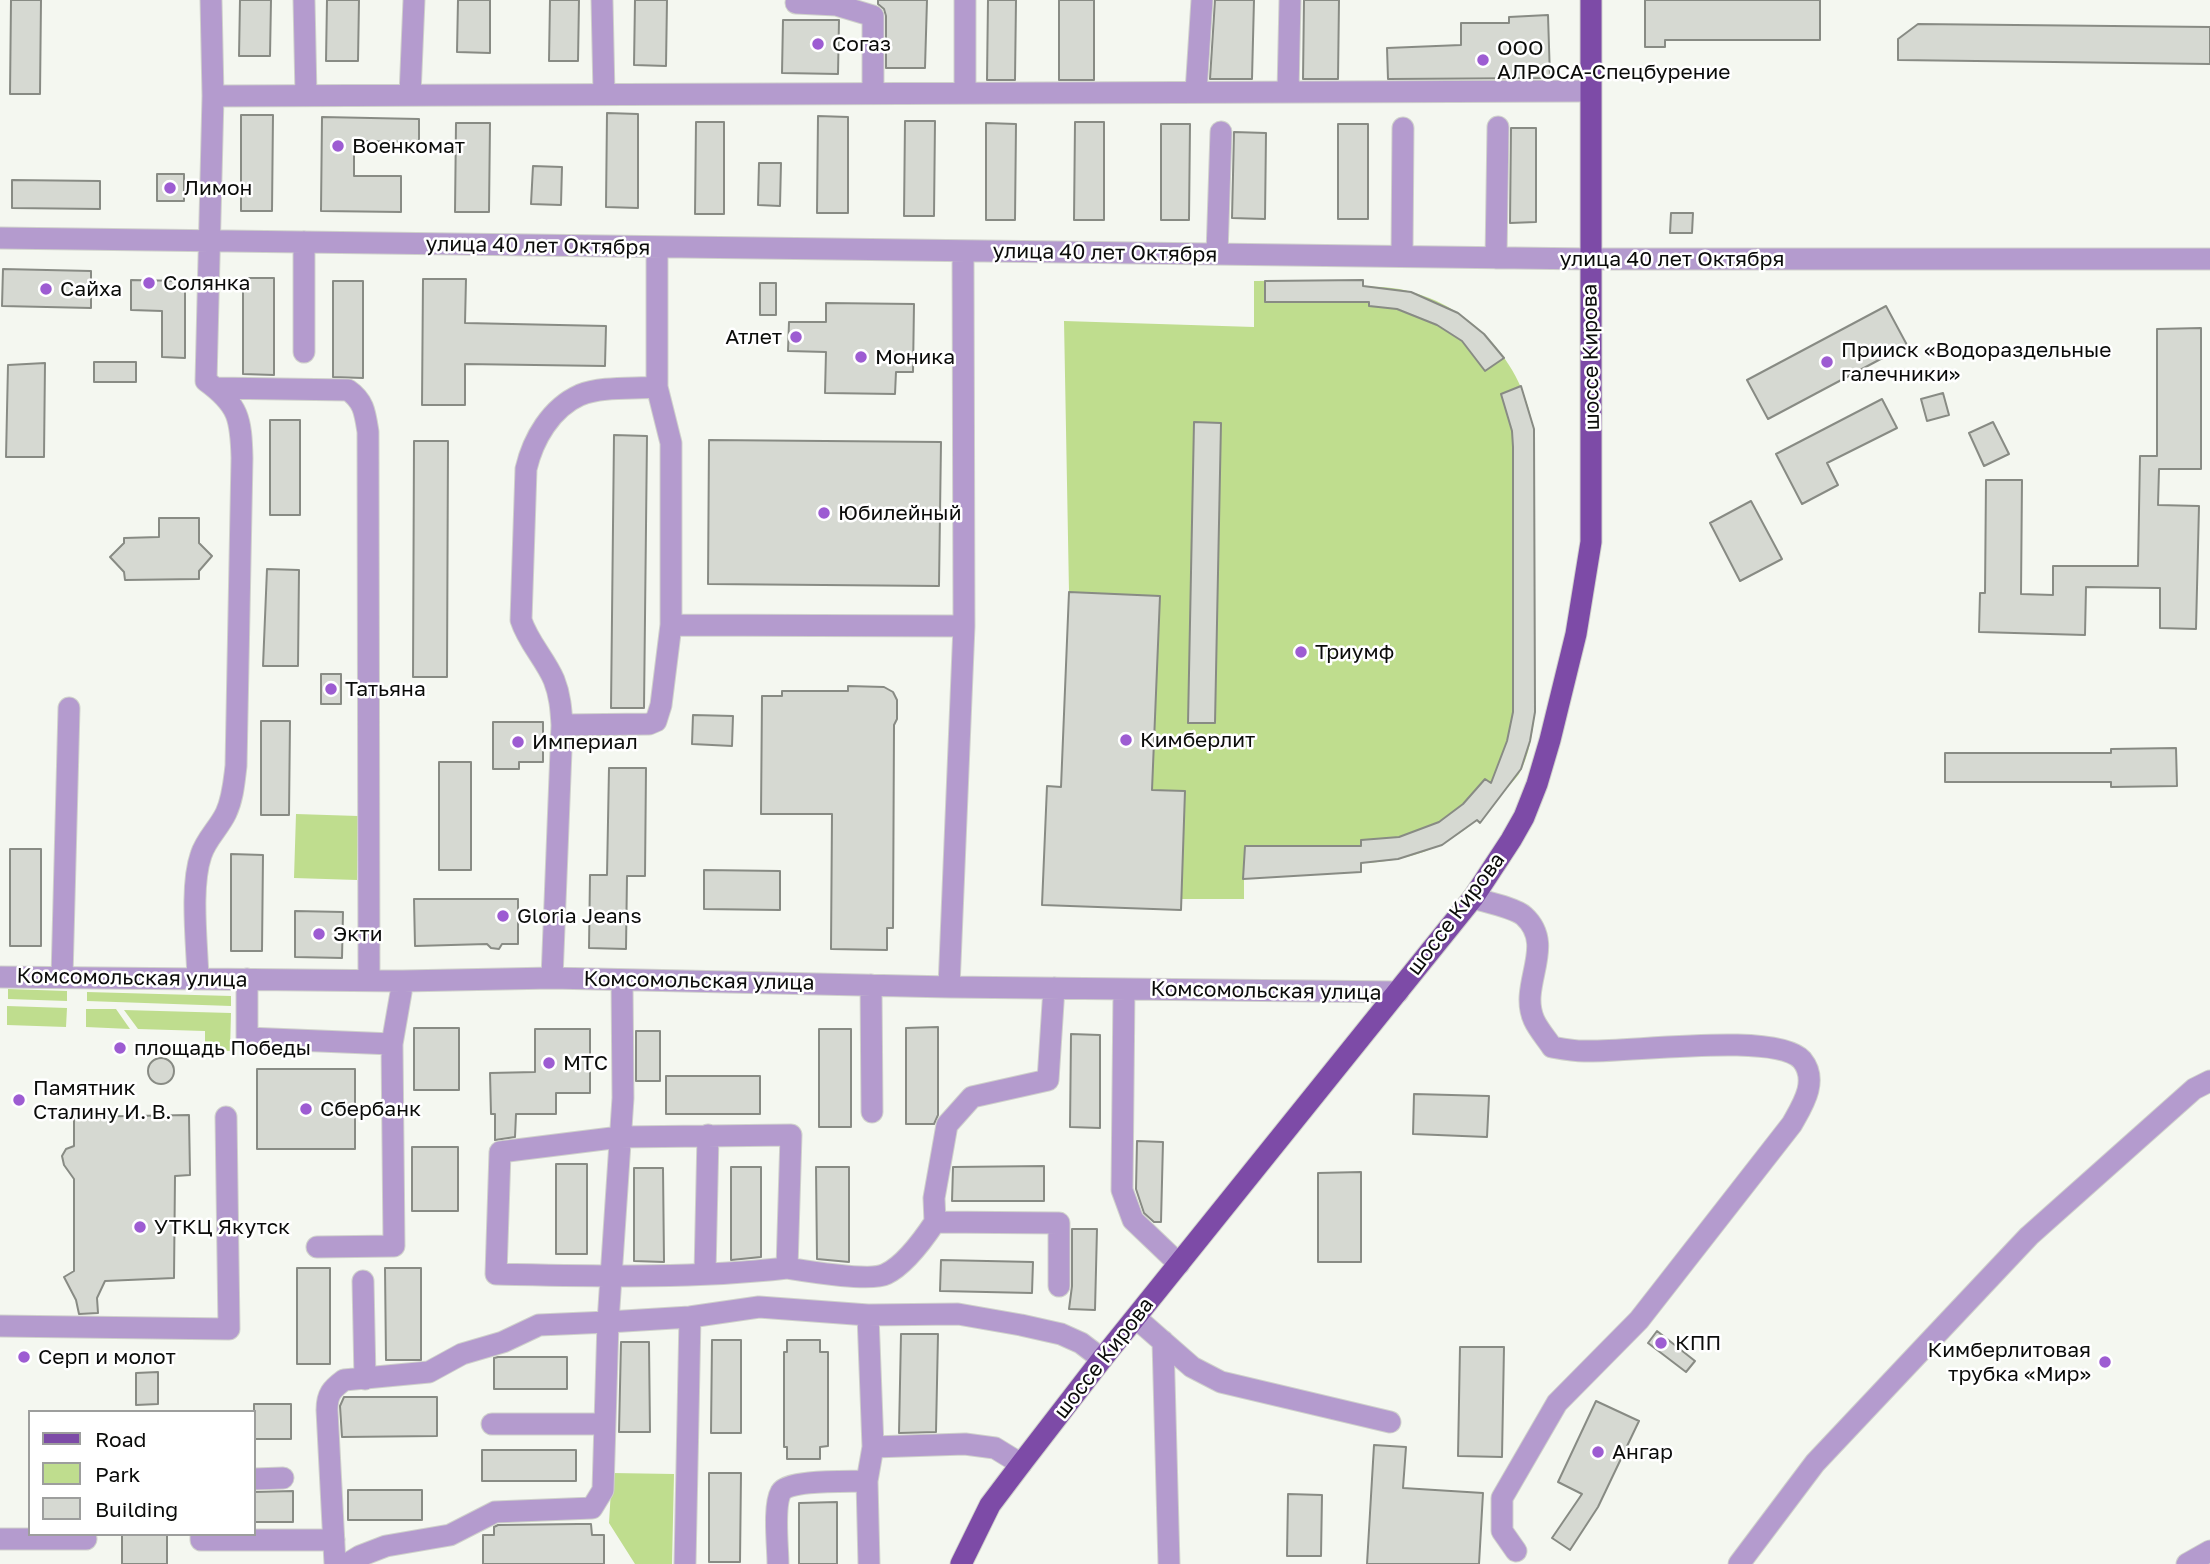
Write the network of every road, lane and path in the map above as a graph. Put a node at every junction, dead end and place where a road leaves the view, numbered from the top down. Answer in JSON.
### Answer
{"nodes":[{"id":1,"x":211,"y":0,"type":"edge"},
{"id":2,"x":304,"y":0,"type":"edge"},
{"id":3,"x":414,"y":0,"type":"edge"},
{"id":4,"x":602,"y":0,"type":"edge"},
{"id":5,"x":965,"y":0,"type":"edge"},
{"id":6,"x":1202,"y":0,"type":"edge"},
{"id":7,"x":1290,"y":0,"type":"edge"},
{"id":8,"x":1591,"y":0,"type":"edge"},
{"id":9,"x":796,"y":3,"type":"dead end"},
{"id":10,"x":1590,"y":91,"type":"junction"},
{"id":11,"x":1196,"y":92,"type":"junction"},
{"id":12,"x":1288,"y":92,"type":"junction"},
{"id":13,"x":873,"y":93,"type":"junction"},
{"id":14,"x":965,"y":93,"type":"junction"},
{"id":15,"x":604,"y":94,"type":"junction"},
{"id":16,"x":306,"y":95,"type":"junction"},
{"id":17,"x":410,"y":95,"type":"junction"},
{"id":18,"x":213,"y":96,"type":"junction"},
{"id":19,"x":1498,"y":127,"type":"dead end"},
{"id":20,"x":1403,"y":128,"type":"dead end"},
{"id":21,"x":1221,"y":132,"type":"dead end"},
{"id":22,"x":0,"y":238,"type":"edge"},
{"id":23,"x":210,"y":241,"type":"junction"},
{"id":24,"x":304,"y":242,"type":"junction"},
{"id":25,"x":657,"y":247,"type":"junction"},
{"id":26,"x":963,"y":251,"type":"junction"},
{"id":27,"x":1217,"y":254,"type":"junction"},
{"id":28,"x":1402,"y":257,"type":"junction"},
{"id":29,"x":1496,"y":258,"type":"junction"},
{"id":30,"x":1590,"y":259,"type":"junction"},
{"id":31,"x":2210,"y":259,"type":"edge"},
{"id":32,"x":304,"y":352,"type":"dead end"},
{"id":33,"x":657,"y":387,"type":"junction"},
{"id":34,"x":216,"y":388,"type":"junction"},
{"id":35,"x":671,"y":625,"type":"junction"},
{"id":36,"x":964,"y":626,"type":"junction"},
{"id":37,"x":69,"y":708,"type":"dead end"},
{"id":38,"x":562,"y":725,"type":"junction"},
{"id":39,"x":1473,"y":898,"type":"junction"},
{"id":40,"x":0,"y":977,"type":"edge"},
{"id":41,"x":62,"y":977,"type":"junction"},
{"id":42,"x":552,"y":978,"type":"junction"},
{"id":43,"x":198,"y":979,"type":"junction"},
{"id":44,"x":247,"y":979,"type":"junction"},
{"id":45,"x":369,"y":980,"type":"junction"},
{"id":46,"x":622,"y":980,"type":"junction"},
{"id":47,"x":403,"y":981,"type":"junction"},
{"id":48,"x":871,"y":985,"type":"junction"},
{"id":49,"x":949,"y":987,"type":"junction"},
{"id":50,"x":1054,"y":988,"type":"junction"},
{"id":51,"x":1124,"y":989,"type":"junction"},
{"id":52,"x":1398,"y":992,"type":"junction"},
{"id":53,"x":392,"y":1044,"type":"junction"},
{"id":54,"x":2210,"y":1081,"type":"edge"},
{"id":55,"x":872,"y":1112,"type":"dead end"},
{"id":56,"x":226,"y":1117,"type":"dead end"},
{"id":57,"x":708,"y":1135,"type":"junction"},
{"id":58,"x":620,"y":1137,"type":"junction"},
{"id":59,"x":935,"y":1222,"type":"junction"},
{"id":60,"x":317,"y":1247,"type":"dead end"},
{"id":61,"x":1180,"y":1264,"type":"junction"},
{"id":62,"x":786,"y":1268,"type":"junction"},
{"id":63,"x":705,"y":1273,"type":"junction"},
{"id":64,"x":611,"y":1277,"type":"junction"},
{"id":65,"x":363,"y":1281,"type":"dead end"},
{"id":66,"x":1059,"y":1286,"type":"dead end"},
{"id":67,"x":868,"y":1315,"type":"junction"},
{"id":68,"x":690,"y":1317,"type":"junction"},
{"id":69,"x":1136,"y":1318,"type":"junction"},
{"id":70,"x":608,"y":1322,"type":"junction"},
{"id":71,"x":0,"y":1326,"type":"edge"},
{"id":72,"x":1163,"y":1341,"type":"junction"},
{"id":73,"x":1102,"y":1359,"type":"junction"},
{"id":74,"x":365,"y":1379,"type":"junction"},
{"id":75,"x":1390,"y":1422,"type":"dead end"},
{"id":76,"x":492,"y":1424,"type":"dead end"},
{"id":77,"x":605,"y":1424,"type":"junction"},
{"id":78,"x":873,"y":1447,"type":"junction"},
{"id":79,"x":1021,"y":1464,"type":"junction"},
{"id":80,"x":283,"y":1478,"type":"dead end"},
{"id":81,"x":256,"y":1479,"type":"edge"},
{"id":82,"x":867,"y":1481,"type":"junction"},
{"id":83,"x":201,"y":1536,"type":"edge"},
{"id":84,"x":0,"y":1539,"type":"edge"},
{"id":85,"x":86,"y":1539,"type":"dead end"},
{"id":86,"x":334,"y":1540,"type":"junction"},
{"id":87,"x":2210,"y":1550,"type":"edge"},
{"id":88,"x":1516,"y":1551,"type":"dead end"},
{"id":89,"x":335,"y":1564,"type":"edge"},
{"id":90,"x":347,"y":1564,"type":"edge"},
{"id":91,"x":685,"y":1564,"type":"edge"},
{"id":92,"x":778,"y":1564,"type":"edge"},
{"id":93,"x":869,"y":1564,"type":"edge"},
{"id":94,"x":961,"y":1564,"type":"edge"},
{"id":95,"x":1169,"y":1564,"type":"edge"},
{"id":96,"x":1740,"y":1564,"type":"edge"},
{"id":97,"x":2187,"y":1564,"type":"edge"}],
"edges":[{"from":1,"to":18,"type":"street"},
{"from":2,"to":16,"type":"street"},
{"from":3,"to":17,"type":"street"},
{"from":4,"to":15,"type":"street"},
{"from":5,"to":14,"type":"street"},
{"from":6,"to":11,"type":"street"},
{"from":7,"to":12,"type":"street"},
{"from":8,"to":10,"type":"main road","name":"шоссе Кирова"},
{"from":9,"to":13,"type":"street"},
{"from":10,"to":12,"type":"street"},
{"from":10,"to":30,"type":"main road","name":"шоссе Кирова"},
{"from":11,"to":12,"type":"street"},
{"from":11,"to":14,"type":"street"},
{"from":13,"to":14,"type":"street"},
{"from":13,"to":15,"type":"street"},
{"from":15,"to":17,"type":"street"},
{"from":16,"to":17,"type":"street"},
{"from":16,"to":18,"type":"street"},
{"from":18,"to":23,"type":"street"},
{"from":19,"to":29,"type":"street"},
{"from":20,"to":28,"type":"street"},
{"from":21,"to":27,"type":"street"},
{"from":22,"to":23,"type":"street","name":"улица 40 лет Октября"},
{"from":23,"to":24,"type":"street","name":"улица 40 лет Октября"},
{"from":23,"to":34,"type":"street"},
{"from":24,"to":25,"type":"street","name":"улица 40 лет Октября"},
{"from":24,"to":32,"type":"street"},
{"from":25,"to":26,"type":"street","name":"улица 40 лет Октября"},
{"from":25,"to":33,"type":"street"},
{"from":26,"to":27,"type":"street","name":"улица 40 лет Октября"},
{"from":26,"to":36,"type":"street"},
{"from":27,"to":28,"type":"street","name":"улица 40 лет Октября"},
{"from":28,"to":29,"type":"street","name":"улица 40 лет Октября"},
{"from":29,"to":30,"type":"street","name":"улица 40 лет Октября"},
{"from":30,"to":31,"type":"street","name":"улица 40 лет Октября"},
{"from":30,"to":39,"type":"main road","name":"шоссе Кирова"},
{"from":33,"to":35,"type":"street"},
{"from":33,"to":38,"type":"street"},
{"from":34,"to":43,"type":"street"},
{"from":34,"to":45,"type":"street"},
{"from":35,"to":36,"type":"street"},
{"from":35,"to":38,"type":"street"},
{"from":36,"to":49,"type":"street"},
{"from":37,"to":41,"type":"street"},
{"from":38,"to":42,"type":"street"},
{"from":39,"to":52,"type":"main road","name":"шоссе Кирова"},
{"from":39,"to":88,"type":"street"},
{"from":40,"to":41,"type":"street","name":"Комсомольская улица"},
{"from":41,"to":43,"type":"street","name":"Комсомольская улица"},
{"from":42,"to":46,"type":"street","name":"Комсомольская улица"},
{"from":42,"to":47,"type":"street","name":"Комсомольская улица"},
{"from":43,"to":44,"type":"street","name":"Комсомольская улица"},
{"from":44,"to":45,"type":"street","name":"Комсомольская улица"},
{"from":44,"to":53,"type":"street"},
{"from":45,"to":47,"type":"street","name":"Комсомольская улица"},
{"from":46,"to":48,"type":"street","name":"Комсомольская улица"},
{"from":46,"to":58,"type":"street"},
{"from":47,"to":53,"type":"street"},
{"from":48,"to":49,"type":"street","name":"Комсомольская улица"},
{"from":48,"to":55,"type":"street"},
{"from":49,"to":50,"type":"street","name":"Комсомольская улица"},
{"from":50,"to":51,"type":"street","name":"Комсомольская улица"},
{"from":50,"to":59,"type":"street"},
{"from":51,"to":52,"type":"street","name":"Комсомольская улица"},
{"from":51,"to":61,"type":"street"},
{"from":52,"to":61,"type":"main road","name":"шоссе Кирова"},
{"from":53,"to":60,"type":"street"},
{"from":54,"to":96,"type":"street"},
{"from":56,"to":71,"type":"street"},
{"from":57,"to":58,"type":"street"},
{"from":57,"to":62,"type":"street"},
{"from":57,"to":63,"type":"street"},
{"from":58,"to":64,"type":"street"},
{"from":58,"to":64,"type":"street"},
{"from":59,"to":62,"type":"street"},
{"from":59,"to":66,"type":"street"},
{"from":61,"to":69,"type":"main road","name":"шоссе Кирова"},
{"from":62,"to":63,"type":"street"},
{"from":63,"to":64,"type":"street"},
{"from":64,"to":70,"type":"street"},
{"from":65,"to":74,"type":"street"},
{"from":67,"to":68,"type":"street"},
{"from":67,"to":73,"type":"street"},
{"from":67,"to":78,"type":"street"},
{"from":68,"to":70,"type":"street"},
{"from":68,"to":91,"type":"street"},
{"from":69,"to":72,"type":"street"},
{"from":69,"to":73,"type":"main road","name":"шоссе Кирова"},
{"from":70,"to":74,"type":"street"},
{"from":70,"to":77,"type":"street"},
{"from":72,"to":75,"type":"street"},
{"from":72,"to":95,"type":"street"},
{"from":73,"to":79,"type":"main road","name":"шоссе Кирова"},
{"from":74,"to":86,"type":"street"},
{"from":76,"to":77,"type":"street"},
{"from":77,"to":90,"type":"street"},
{"from":78,"to":79,"type":"street"},
{"from":78,"to":82,"type":"street"},
{"from":79,"to":94,"type":"main road","name":"шоссе Кирова"},
{"from":80,"to":81,"type":"street"},
{"from":82,"to":92,"type":"street"},
{"from":82,"to":93,"type":"street"},
{"from":83,"to":86,"type":"street"},
{"from":84,"to":85,"type":"street"},
{"from":86,"to":89,"type":"street"},
{"from":87,"to":97,"type":"street"}]}
